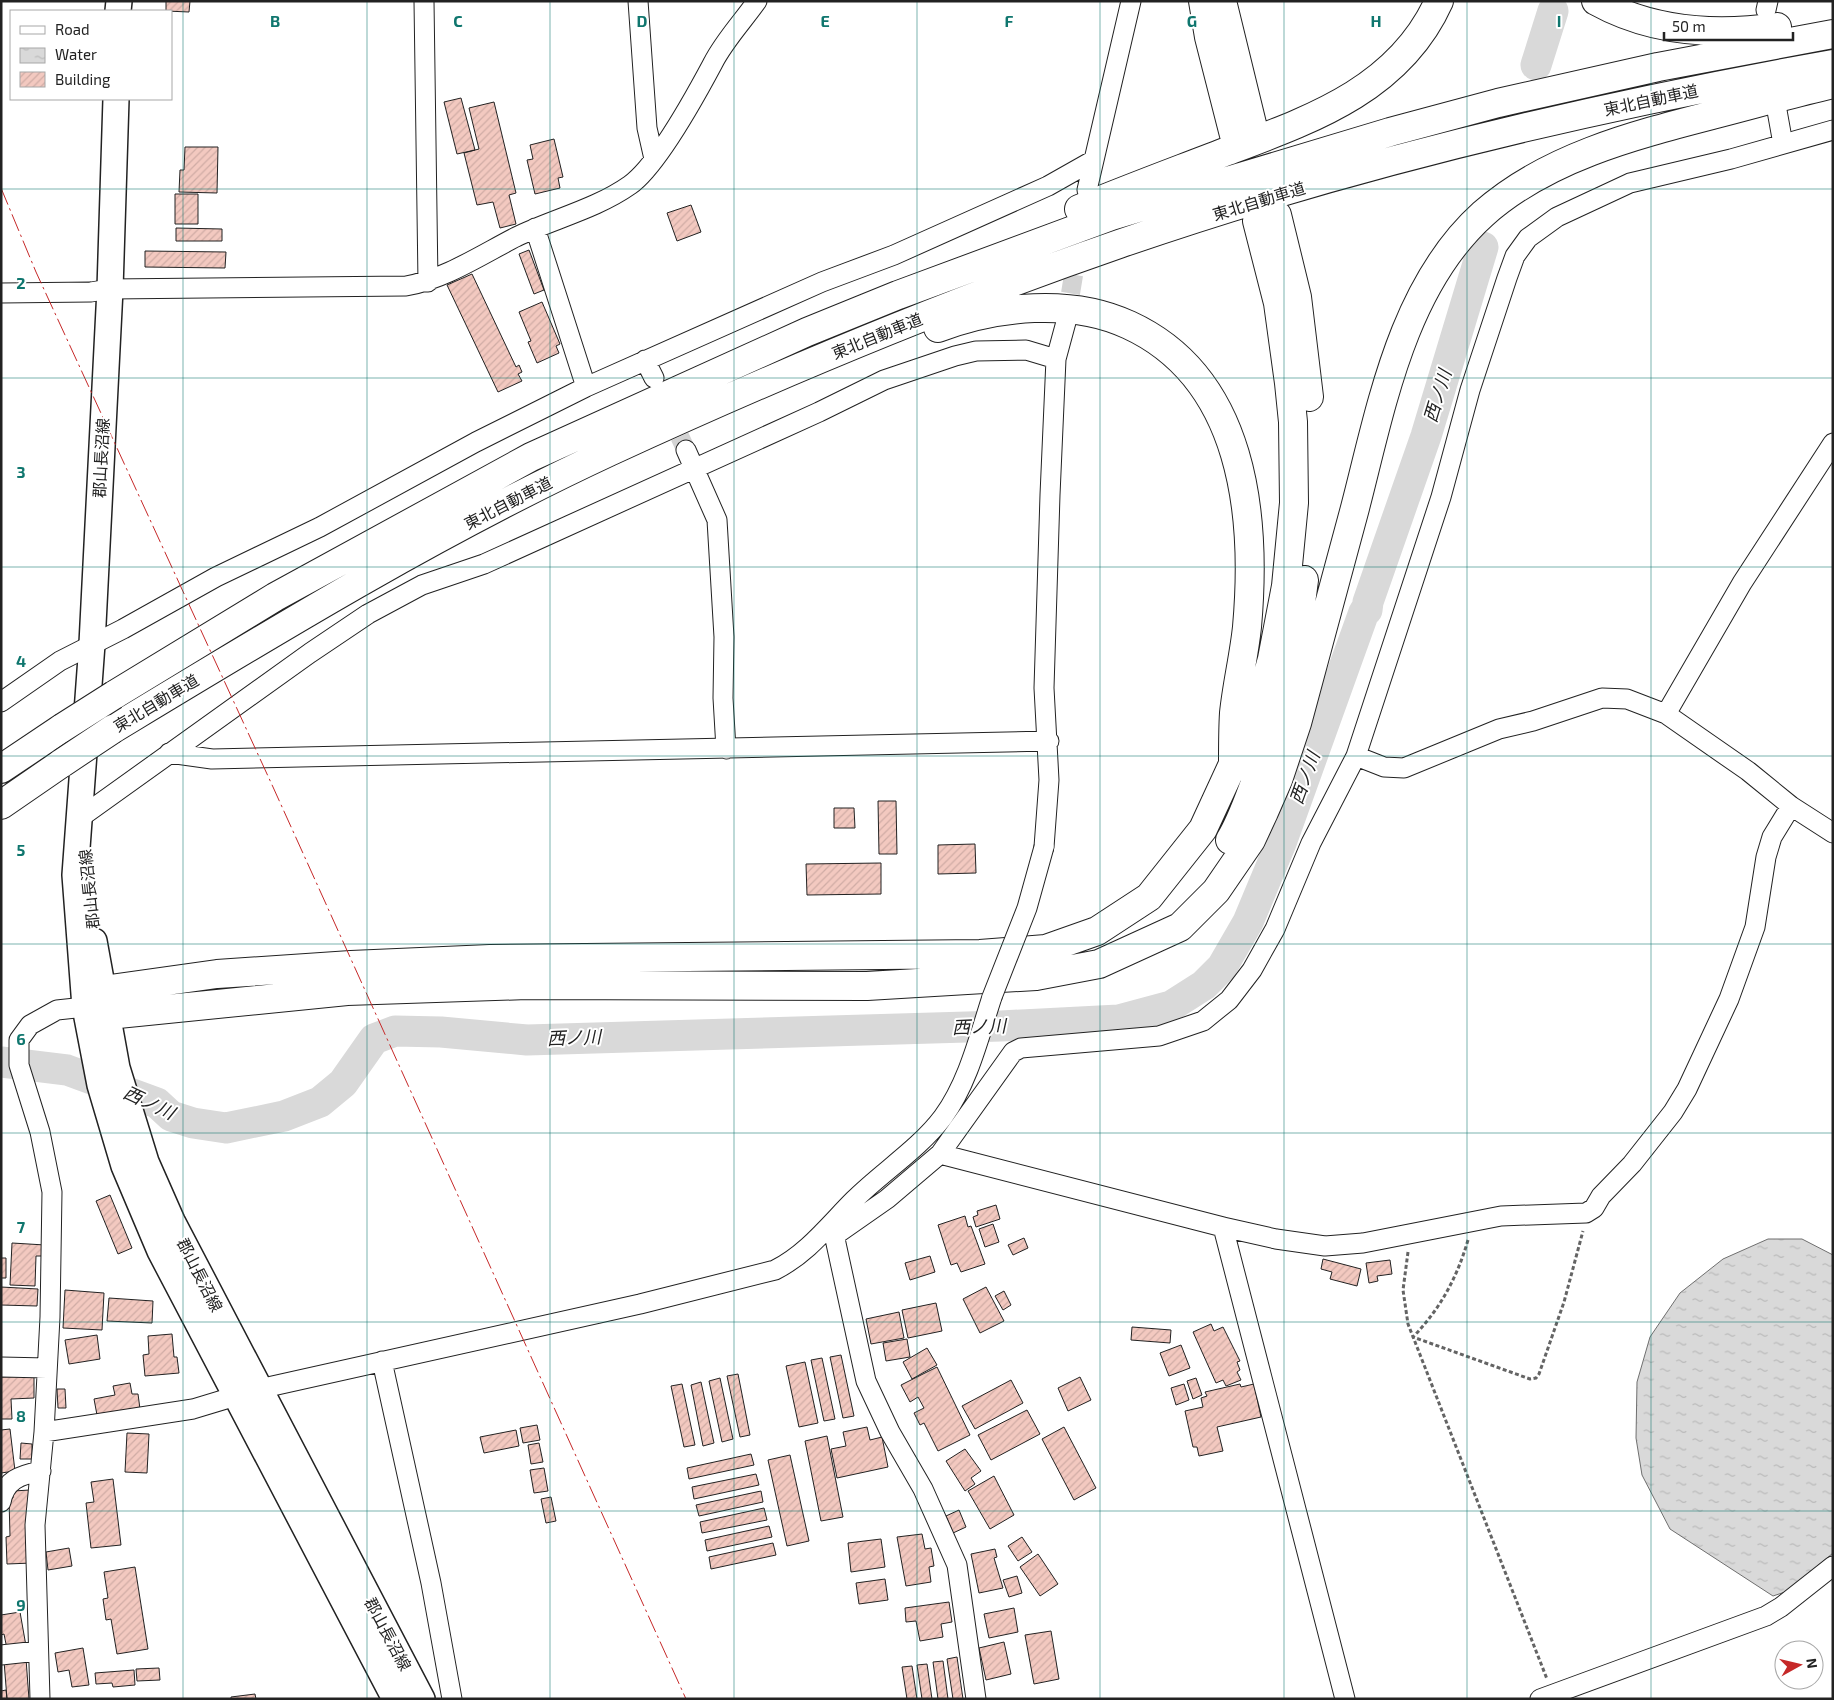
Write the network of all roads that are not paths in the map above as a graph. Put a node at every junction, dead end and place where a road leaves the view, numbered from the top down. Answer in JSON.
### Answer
{"nodes":[{"id":1,"x":424,"y":1,"type":"edge"},
{"id":2,"x":638,"y":1,"type":"edge"},
{"id":3,"x":757,"y":1,"type":"edge"},
{"id":4,"x":1131,"y":1,"type":"edge"},
{"id":5,"x":1203,"y":1,"type":"edge"},
{"id":6,"x":1222,"y":1,"type":"edge"},
{"id":7,"x":1439,"y":1,"type":"edge"},
{"id":8,"x":1596,"y":1,"type":"edge"},
{"id":9,"x":1833,"y":18,"type":"edge"},
{"id":10,"x":1833,"y":34,"type":"edge"},
{"id":11,"x":1833,"y":64,"type":"edge"},
{"id":12,"x":1833,"y":84,"type":"edge"},
{"id":13,"x":116,"y":100,"type":"edge"},
{"id":14,"x":1776,"y":105,"type":"dead end"},
{"id":15,"x":1833,"y":130,"type":"edge"},
{"id":16,"x":1783,"y":144,"type":"junction"},
{"id":17,"x":654,"y":159,"type":"junction"},
{"id":18,"x":1094,"y":160,"type":"junction"},
{"id":19,"x":1087,"y":190,"type":"dead end"},
{"id":20,"x":535,"y":228,"type":"junction"},
{"id":21,"x":428,"y":282,"type":"junction"},
{"id":22,"x":110,"y":289,"type":"junction"},
{"id":23,"x":1,"y":293,"type":"edge"},
{"id":24,"x":1066,"y":322,"type":"tunnel mouth"},
{"id":25,"x":807,"y":332,"type":"junction"},
{"id":26,"x":1056,"y":359,"type":"junction"},
{"id":27,"x":645,"y":360,"type":"junction"},
{"id":28,"x":654,"y":378,"type":"dead end"},
{"id":29,"x":586,"y":387,"type":"junction"},
{"id":30,"x":1833,"y":443,"type":"edge"},
{"id":31,"x":686,"y":450,"type":"tunnel mouth"},
{"id":32,"x":607,"y":453,"type":"junction"},
{"id":33,"x":695,"y":468,"type":"junction"},
{"id":34,"x":92,"y":644,"type":"junction"},
{"id":35,"x":1,"y":702,"type":"edge"},
{"id":36,"x":1666,"y":714,"type":"junction"},
{"id":37,"x":1049,"y":741,"type":"junction"},
{"id":38,"x":726,"y":749,"type":"junction"},
{"id":39,"x":169,"y":753,"type":"junction"},
{"id":40,"x":1356,"y":756,"type":"junction"},
{"id":41,"x":1233,"y":764,"type":"junction"},
{"id":42,"x":1,"y":769,"type":"edge"},
{"id":43,"x":1,"y":805,"type":"edge"},
{"id":44,"x":1791,"y":806,"type":"junction"},
{"id":45,"x":81,"y":816,"type":"junction"},
{"id":46,"x":1833,"y":833,"type":"edge"},
{"id":47,"x":1153,"y":941,"type":"junction"},
{"id":48,"x":99,"y":1004,"type":"junction"},
{"id":49,"x":107,"y":1067,"type":"junction"},
{"id":50,"x":940,"y":1154,"type":"junction"},
{"id":51,"x":1223,"y":1227,"type":"junction"},
{"id":52,"x":833,"y":1231,"type":"junction"},
{"id":53,"x":382,"y":1361,"type":"junction"},
{"id":54,"x":1,"y":1367,"type":"edge"},
{"id":55,"x":47,"y":1368,"type":"junction"},
{"id":56,"x":248,"y":1392,"type":"junction"},
{"id":57,"x":44,"y":1432,"type":"junction"},
{"id":58,"x":41,"y":1471,"type":"junction"},
{"id":59,"x":1,"y":1502,"type":"edge"},
{"id":60,"x":1833,"y":1566,"type":"edge"},
{"id":61,"x":38,"y":1651,"type":"junction"},
{"id":62,"x":1,"y":1655,"type":"edge"},
{"id":63,"x":1547,"y":1696,"type":"edge"},
{"id":64,"x":40,"y":1699,"type":"edge"},
{"id":65,"x":395,"y":1699,"type":"edge"},
{"id":66,"x":422,"y":1699,"type":"edge"},
{"id":67,"x":452,"y":1699,"type":"edge"},
{"id":68,"x":976,"y":1699,"type":"edge"},
{"id":69,"x":1345,"y":1699,"type":"edge"}],
"edges":[{"from":1,"to":21,"type":"street"},
{"from":2,"to":17,"type":"street"},
{"from":3,"to":17,"type":"street"},
{"from":4,"to":18,"type":"street"},
{"from":5,"to":6,"type":"highway"},
{"from":7,"to":25,"type":"highway"},
{"from":8,"to":9,"type":"highway"},
{"from":10,"to":25,"type":"highway","name":"東北自動車道"},
{"from":11,"to":32,"type":"highway","name":"東北自動車道"},
{"from":12,"to":47,"type":"highway"},
{"from":13,"to":22,"type":"main road","name":"郡山長沼線"},
{"from":14,"to":16,"type":"street"},
{"from":15,"to":16,"type":"street"},
{"from":16,"to":40,"type":"street"},
{"from":17,"to":20,"type":"street"},
{"from":18,"to":19,"type":"street"},
{"from":18,"to":27,"type":"street"},
{"from":20,"to":21,"type":"street"},
{"from":20,"to":29,"type":"street"},
{"from":21,"to":22,"type":"street"},
{"from":22,"to":23,"type":"street"},
{"from":22,"to":34,"type":"main road","name":"郡山長沼線"},
{"from":24,"to":26,"type":"street"},
{"from":25,"to":42,"type":"highway","name":"東北自動車道","bridge":true},
{"from":26,"to":33,"type":"street"},
{"from":26,"to":37,"type":"street"},
{"from":27,"to":28,"type":"street"},
{"from":27,"to":29,"type":"street"},
{"from":29,"to":34,"type":"street"},
{"from":30,"to":36,"type":"street"},
{"from":31,"to":33,"type":"street"},
{"from":32,"to":41,"type":"highway"},
{"from":32,"to":43,"type":"highway","name":"東北自動車道","bridge":true},
{"from":33,"to":38,"type":"street"},
{"from":33,"to":39,"type":"street"},
{"from":34,"to":35,"type":"street"},
{"from":34,"to":45,"type":"main road","name":"郡山長沼線"},
{"from":36,"to":40,"type":"street"},
{"from":36,"to":44,"type":"street"},
{"from":37,"to":38,"type":"street"},
{"from":37,"to":52,"type":"street","bridge":true},
{"from":38,"to":39,"type":"street"},
{"from":39,"to":45,"type":"street"},
{"from":40,"to":50,"type":"street"},
{"from":41,"to":47,"type":"highway"},
{"from":41,"to":48,"type":"highway"},
{"from":44,"to":46,"type":"street"},
{"from":44,"to":51,"type":"street"},
{"from":45,"to":48,"type":"main road","name":"郡山長沼線"},
{"from":47,"to":48,"type":"highway"},
{"from":48,"to":49,"type":"main road","name":"郡山長沼線"},
{"from":48,"to":55,"type":"street"},
{"from":49,"to":56,"type":"main road","name":"郡山長沼線"},
{"from":49,"to":56,"type":"main road","name":"郡山長沼線"},
{"from":50,"to":51,"type":"street"},
{"from":50,"to":52,"type":"street"},
{"from":51,"to":69,"type":"street"},
{"from":52,"to":53,"type":"street"},
{"from":52,"to":68,"type":"street"},
{"from":53,"to":56,"type":"street"},
{"from":53,"to":67,"type":"street"},
{"from":54,"to":55,"type":"street"},
{"from":55,"to":57,"type":"street"},
{"from":56,"to":57,"type":"street"},
{"from":56,"to":65,"type":"main road","name":"郡山長沼線"},
{"from":56,"to":66,"type":"main road","name":"郡山長沼線"},
{"from":57,"to":58,"type":"street"},
{"from":58,"to":59,"type":"street"},
{"from":58,"to":61,"type":"street"},
{"from":60,"to":63,"type":"street"},
{"from":61,"to":62,"type":"street"},
{"from":61,"to":64,"type":"street"}]}
